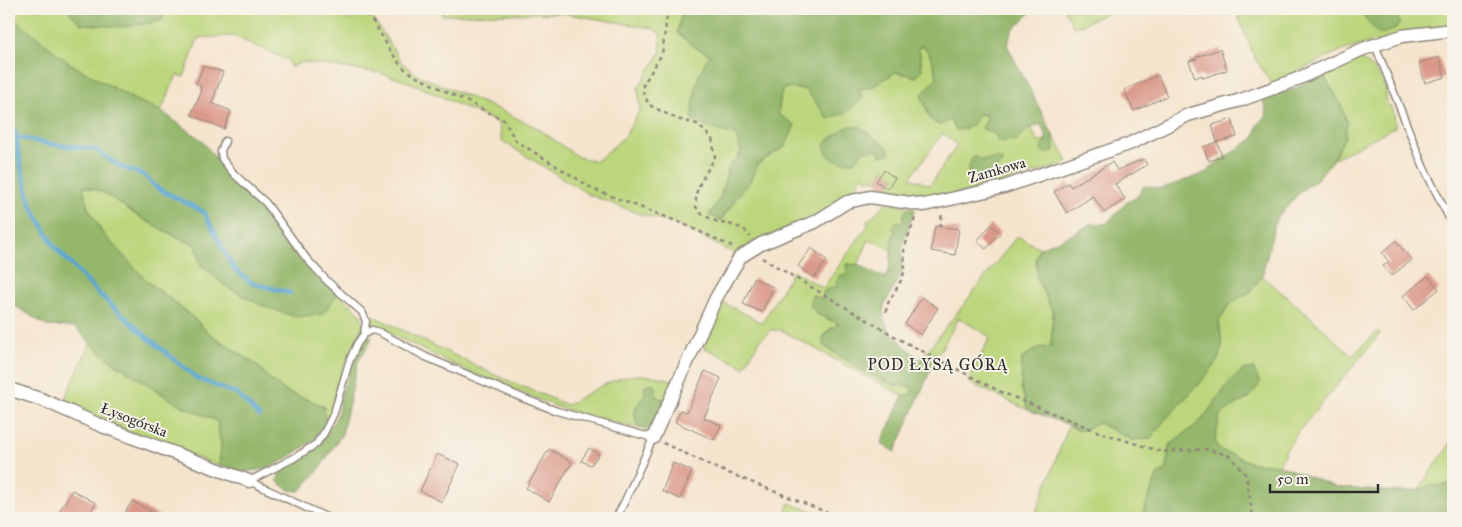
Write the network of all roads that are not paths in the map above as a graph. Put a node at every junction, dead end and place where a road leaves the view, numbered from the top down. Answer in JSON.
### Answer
{"nodes":[{"id":1,"x":1453,"y":30,"type":"edge"},
{"id":2,"x":1375,"y":45,"type":"junction"},
{"id":3,"x":225,"y":141,"type":"dead end"},
{"id":4,"x":1453,"y":226,"type":"edge"},
{"id":5,"x":364,"y":334,"type":"junction"},
{"id":6,"x":9,"y":389,"type":"edge"},
{"id":7,"x":653,"y":438,"type":"junction"},
{"id":8,"x":249,"y":481,"type":"junction"},
{"id":9,"x":328,"y":518,"type":"edge"},
{"id":10,"x":616,"y":518,"type":"edge"}],
"edges":[{"from":1,"to":2,"type":"street","name":"Zamkowa"},
{"from":2,"to":4,"type":"lane"},
{"from":2,"to":7,"type":"street","name":"Zamkowa"},
{"from":3,"to":5,"type":"lane"},
{"from":5,"to":7,"type":"lane"},
{"from":5,"to":8,"type":"lane"},
{"from":6,"to":8,"type":"street","name":"Łysogórska"},
{"from":7,"to":10,"type":"lane"},
{"from":8,"to":9,"type":"lane"}]}
